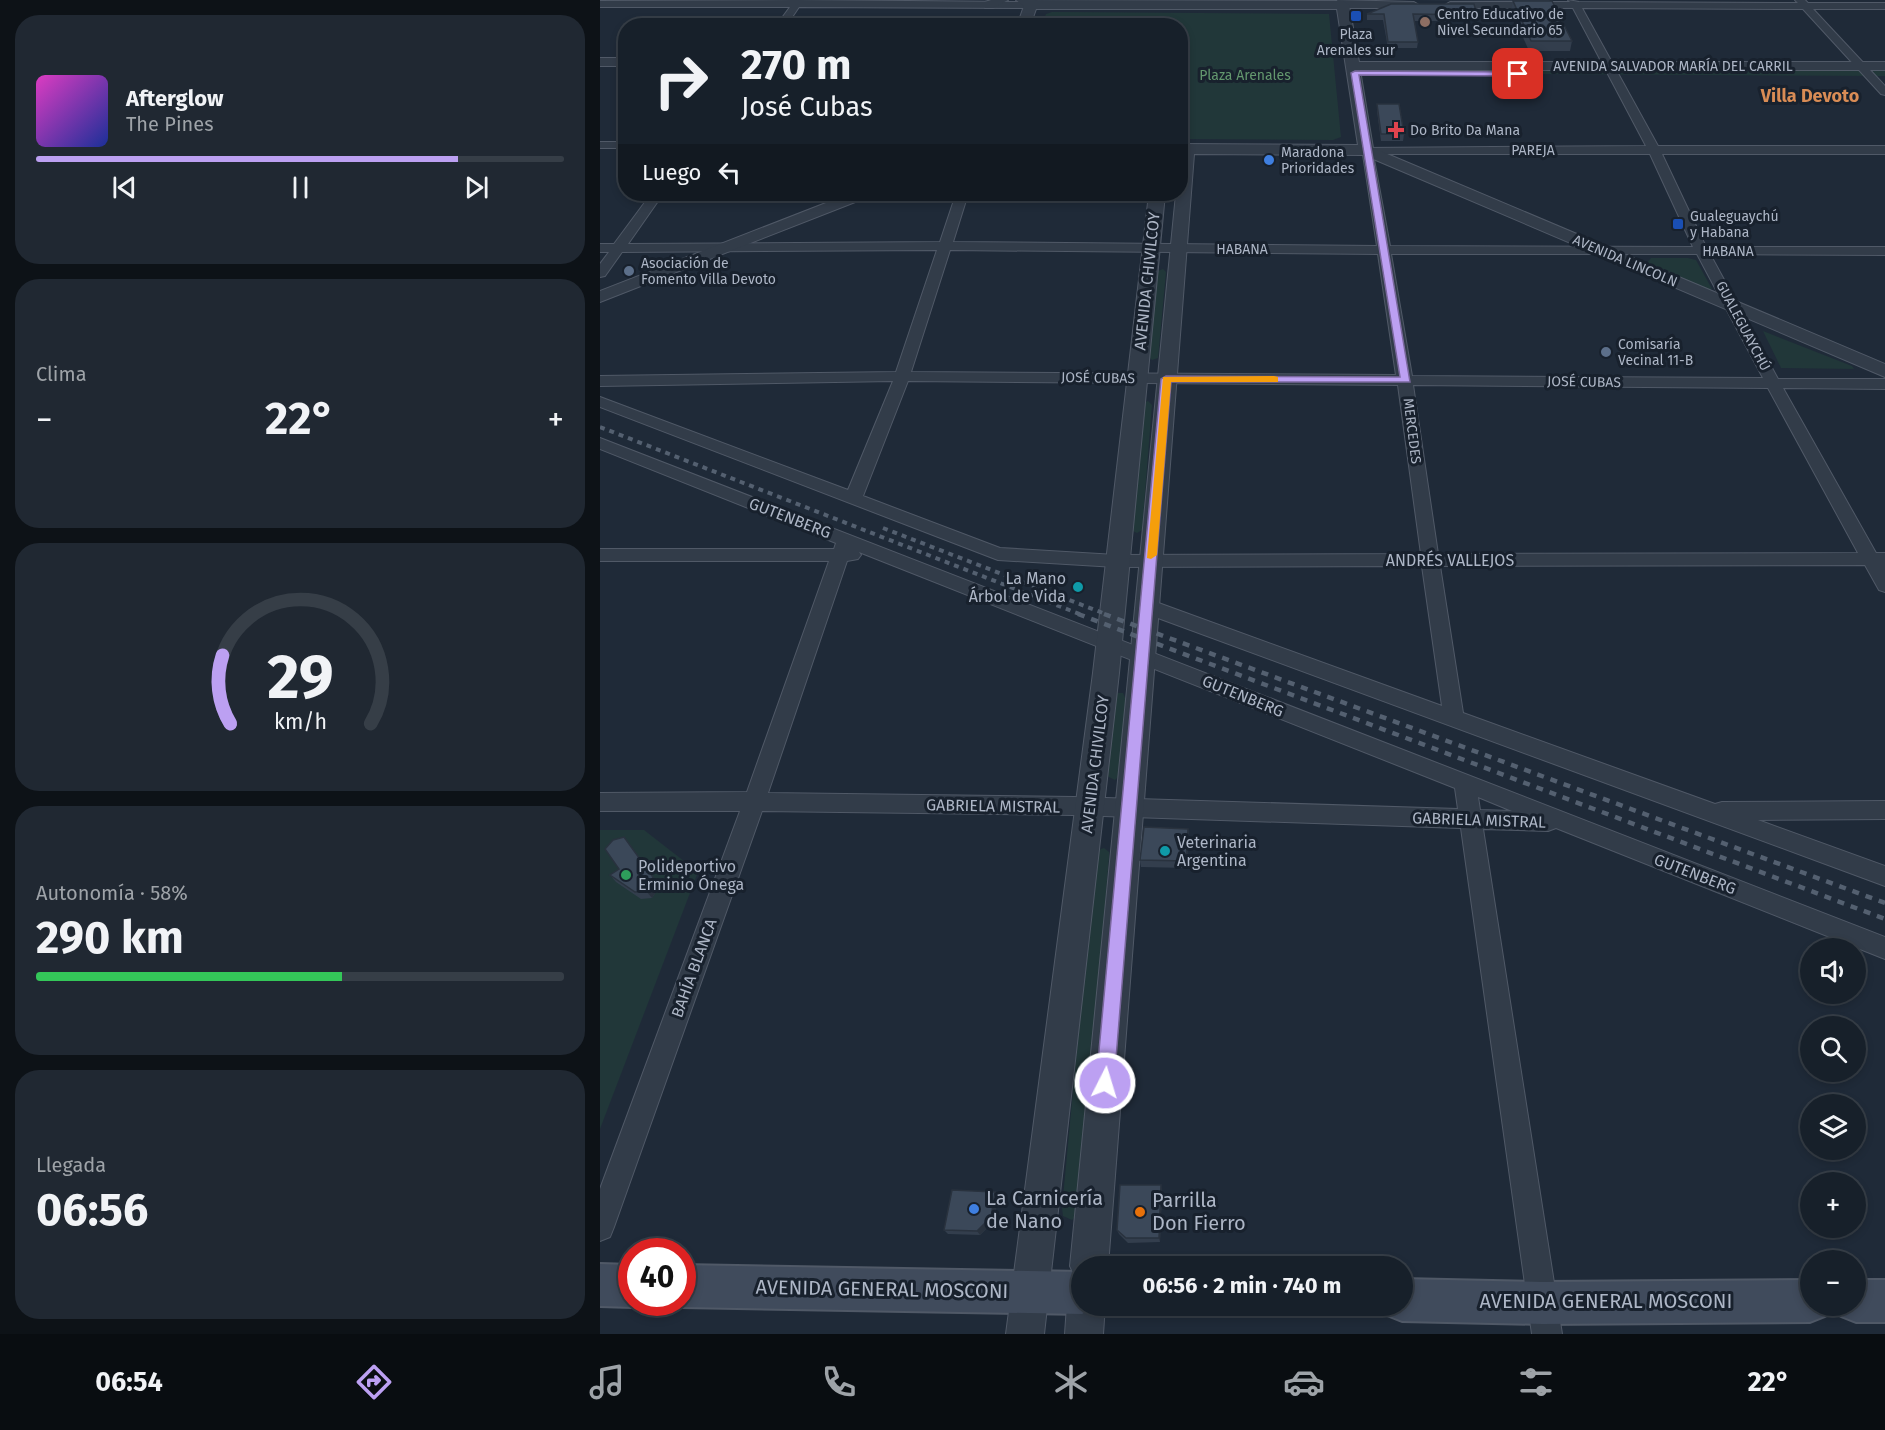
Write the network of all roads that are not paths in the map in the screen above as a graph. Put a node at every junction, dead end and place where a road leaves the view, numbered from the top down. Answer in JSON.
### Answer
{"nodes":[{"id":1,"x":1002,"y":0,"type":"edge"},
{"id":2,"x":1879,"y":0,"type":"edge"},
{"id":3,"x":1885,"y":1,"type":"edge"},
{"id":4,"x":799,"y":2,"type":"edge"},
{"id":5,"x":1028,"y":2,"type":"edge"},
{"id":6,"x":1180,"y":2,"type":"edge"},
{"id":7,"x":1195,"y":2,"type":"edge"},
{"id":8,"x":1342,"y":3,"type":"edge"},
{"id":9,"x":1574,"y":3,"type":"edge"},
{"id":10,"x":1803,"y":3,"type":"edge"},
{"id":11,"x":600,"y":4,"type":"edge"},
{"id":12,"x":989,"y":5,"type":"junction"},
{"id":13,"x":1425,"y":5,"type":"edge"},
{"id":14,"x":1437,"y":5,"type":"edge"},
{"id":15,"x":1885,"y":6,"type":"edge"},
{"id":16,"x":787,"y":18,"type":"edge"},
{"id":17,"x":1025,"y":18,"type":"edge"},
{"id":18,"x":600,"y":62,"type":"edge"},
{"id":19,"x":618,"y":62,"type":"edge"},
{"id":20,"x":1885,"y":66,"type":"edge"},
{"id":21,"x":1354,"y":70,"type":"junction"},
{"id":22,"x":1610,"y":70,"type":"junction"},
{"id":23,"x":600,"y":71,"type":"edge"},
{"id":24,"x":618,"y":71,"type":"edge"},
{"id":25,"x":1866,"y":71,"type":"junction"},
{"id":26,"x":1885,"y":76,"type":"edge"},
{"id":27,"x":1885,"y":92,"type":"edge"},
{"id":28,"x":600,"y":145,"type":"edge"},
{"id":29,"x":618,"y":145,"type":"edge"},
{"id":30,"x":1188,"y":149,"type":"edge"},
{"id":31,"x":1366,"y":150,"type":"junction"},
{"id":32,"x":1654,"y":150,"type":"junction"},
{"id":33,"x":1885,"y":150,"type":"edge"},
{"id":34,"x":652,"y":201,"type":"edge"},
{"id":35,"x":844,"y":201,"type":"edge"},
{"id":36,"x":960,"y":201,"type":"edge"},
{"id":37,"x":1156,"y":201,"type":"edge"},
{"id":38,"x":1182,"y":201,"type":"edge"},
{"id":39,"x":945,"y":246,"type":"junction"},
{"id":40,"x":600,"y":248,"type":"edge"},
{"id":41,"x":618,"y":248,"type":"junction"},
{"id":42,"x":724,"y":248,"type":"junction"},
{"id":43,"x":1150,"y":249,"type":"junction"},
{"id":44,"x":1180,"y":249,"type":"junction"},
{"id":45,"x":1386,"y":250,"type":"junction"},
{"id":46,"x":1599,"y":251,"type":"junction"},
{"id":47,"x":1702,"y":251,"type":"junction"},
{"id":48,"x":1885,"y":251,"type":"edge"},
{"id":49,"x":600,"y":273,"type":"edge"},
{"id":50,"x":600,"y":297,"type":"edge"},
{"id":51,"x":1734,"y":308,"type":"junction"},
{"id":52,"x":1885,"y":371,"type":"edge"},
{"id":53,"x":902,"y":376,"type":"junction"},
{"id":54,"x":1136,"y":379,"type":"junction"},
{"id":55,"x":1166,"y":379,"type":"junction"},
{"id":56,"x":1406,"y":380,"type":"junction"},
{"id":57,"x":600,"y":381,"type":"edge"},
{"id":58,"x":1773,"y":383,"type":"junction"},
{"id":59,"x":1885,"y":384,"type":"edge"},
{"id":60,"x":600,"y":402,"type":"edge"},
{"id":61,"x":600,"y":443,"type":"edge"},
{"id":62,"x":853,"y":499,"type":"junction"},
{"id":63,"x":844,"y":547,"type":"junction"},
{"id":64,"x":600,"y":555,"type":"edge"},
{"id":65,"x":1878,"y":559,"type":"edge"},
{"id":66,"x":1429,"y":560,"type":"junction"},
{"id":67,"x":1116,"y":561,"type":"junction"},
{"id":68,"x":1151,"y":561,"type":"junction"},
{"id":69,"x":1885,"y":585,"type":"edge"},
{"id":70,"x":1146,"y":606,"type":"junction"},
{"id":71,"x":1107,"y":643,"type":"junction"},
{"id":72,"x":1141,"y":655,"type":"junction"},
{"id":73,"x":1454,"y":720,"type":"junction"},
{"id":74,"x":1465,"y":784,"type":"junction"},
{"id":75,"x":755,"y":801,"type":"junction"},
{"id":76,"x":600,"y":802,"type":"edge"},
{"id":77,"x":1090,"y":808,"type":"junction"},
{"id":78,"x":1128,"y":808,"type":"junction"},
{"id":79,"x":1885,"y":810,"type":"edge"},
{"id":80,"x":1710,"y":811,"type":"junction"},
{"id":81,"x":1470,"y":819,"type":"junction"},
{"id":82,"x":1566,"y":823,"type":"junction"},
{"id":83,"x":1885,"y":876,"type":"edge"},
{"id":84,"x":1885,"y":948,"type":"edge"},
{"id":85,"x":600,"y":1227,"type":"edge"},
{"id":86,"x":1090,"y":1256,"type":"edge"},
{"id":87,"x":600,"y":1285,"type":"edge"},
{"id":88,"x":618,"y":1286,"type":"edge"},
{"id":89,"x":696,"y":1286,"type":"edge"},
{"id":90,"x":1030,"y":1291,"type":"junction"},
{"id":91,"x":1071,"y":1293,"type":"edge"},
{"id":92,"x":1413,"y":1301,"type":"edge"},
{"id":93,"x":1866,"y":1301,"type":"edge"},
{"id":94,"x":1885,"y":1301,"type":"edge"},
{"id":95,"x":1800,"y":1302,"type":"edge"},
{"id":96,"x":1085,"y":1316,"type":"edge"},
{"id":97,"x":1545,"y":1318,"type":"edge"},
{"id":98,"x":1025,"y":1334,"type":"edge"},
{"id":99,"x":1084,"y":1334,"type":"edge"}],
"edges":[{"from":1,"to":12,"type":"street"},
{"from":2,"to":3,"type":"street"},
{"from":4,"to":11,"type":"street"},
{"from":4,"to":12,"type":"street"},
{"from":4,"to":16,"type":"street"},
{"from":5,"to":6,"type":"street"},
{"from":5,"to":12,"type":"street"},
{"from":5,"to":17,"type":"street"},
{"from":6,"to":7,"type":"street"},
{"from":7,"to":8,"type":"street"},
{"from":8,"to":13,"type":"street"},
{"from":8,"to":21,"type":"street","name":"MERCEDES"},
{"from":9,"to":10,"type":"street"},
{"from":9,"to":14,"type":"street"},
{"from":9,"to":22,"type":"street","name":"GUALEGUAYCHÚ"},
{"from":10,"to":15,"type":"street"},
{"from":10,"to":25,"type":"street"},
{"from":18,"to":19,"type":"street"},
{"from":20,"to":25,"type":"street","name":"AVENIDA SALVADOR MARÍA DEL CARRIL"},
{"from":21,"to":22,"type":"street","name":"AVENIDA SALVADOR MARÍA DEL CARRIL"},
{"from":21,"to":31,"type":"street","name":"MERCEDES"},
{"from":22,"to":25,"type":"street","name":"AVENIDA SALVADOR MARÍA DEL CARRIL"},
{"from":22,"to":32,"type":"street","name":"GUALEGUAYCHÚ"},
{"from":23,"to":24,"type":"street"},
{"from":25,"to":26,"type":"street","name":"AVENIDA SALVADOR MARÍA DEL CARRIL"},
{"from":25,"to":27,"type":"street"},
{"from":28,"to":29,"type":"street"},
{"from":30,"to":31,"type":"street","name":"PAREJA"},
{"from":31,"to":32,"type":"street","name":"PAREJA"},
{"from":31,"to":45,"type":"street","name":"MERCEDES"},
{"from":31,"to":46,"type":"street","name":"AVENIDA LINCOLN"},
{"from":32,"to":33,"type":"street","name":"PAREJA"},
{"from":32,"to":47,"type":"street","name":"GUALEGUAYCHÚ"},
{"from":34,"to":41,"type":"street"},
{"from":35,"to":42,"type":"street"},
{"from":36,"to":39,"type":"street"},
{"from":37,"to":43,"type":"street","name":"AVENIDA CHIVILCOY"},
{"from":38,"to":44,"type":"street","name":"AVENIDA CHIVILCOY"},
{"from":39,"to":42,"type":"street","name":"HABANA"},
{"from":39,"to":43,"type":"street","name":"HABANA"},
{"from":39,"to":53,"type":"street"},
{"from":40,"to":41,"type":"street","name":"HABANA"},
{"from":41,"to":42,"type":"street","name":"HABANA"},
{"from":41,"to":49,"type":"street"},
{"from":42,"to":50,"type":"street"},
{"from":43,"to":44,"type":"street","name":"HABANA"},
{"from":43,"to":54,"type":"street","name":"AVENIDA CHIVILCOY"},
{"from":44,"to":45,"type":"street","name":"HABANA"},
{"from":44,"to":55,"type":"street","name":"AVENIDA CHIVILCOY"},
{"from":45,"to":46,"type":"street","name":"HABANA"},
{"from":45,"to":56,"type":"street","name":"MERCEDES"},
{"from":46,"to":47,"type":"street","name":"HABANA"},
{"from":46,"to":51,"type":"street","name":"AVENIDA LINCOLN"},
{"from":47,"to":48,"type":"street","name":"HABANA"},
{"from":47,"to":51,"type":"street","name":"GUALEGUAYCHÚ"},
{"from":51,"to":52,"type":"street","name":"AVENIDA LINCOLN"},
{"from":51,"to":58,"type":"street","name":"GUALEGUAYCHÚ"},
{"from":53,"to":54,"type":"street","name":"JOSÉ CUBAS"},
{"from":53,"to":57,"type":"street","name":"JOSÉ CUBAS"},
{"from":53,"to":62,"type":"street"},
{"from":54,"to":55,"type":"street","name":"JOSÉ CUBAS"},
{"from":54,"to":67,"type":"street","name":"AVENIDA CHIVILCOY"},
{"from":55,"to":56,"type":"street","name":"JOSÉ CUBAS"},
{"from":55,"to":68,"type":"street","name":"AVENIDA CHIVILCOY"},
{"from":56,"to":58,"type":"street","name":"JOSÉ CUBAS"},
{"from":56,"to":66,"type":"street","name":"MERCEDES"},
{"from":58,"to":59,"type":"street","name":"JOSÉ CUBAS"},
{"from":58,"to":65,"type":"street","name":"GUALEGUAYCHÚ"},
{"from":60,"to":62,"type":"street"},
{"from":61,"to":63,"type":"street","name":"GUTENBERG"},
{"from":62,"to":67,"type":"street","name":"ANDRÉS VALLEJOS"},
{"from":63,"to":64,"type":"street"},
{"from":63,"to":71,"type":"street","name":"GUTENBERG"},
{"from":63,"to":75,"type":"street","name":"BAHÍA BLANCA"},
{"from":65,"to":66,"type":"street","name":"ANDRÉS VALLEJOS"},
{"from":65,"to":69,"type":"street","name":"GUALEGUAYCHÚ"},
{"from":66,"to":68,"type":"street","name":"ANDRÉS VALLEJOS"},
{"from":66,"to":73,"type":"street","name":"MERCEDES"},
{"from":67,"to":68,"type":"street","name":"ANDRÉS VALLEJOS"},
{"from":67,"to":71,"type":"street","name":"AVENIDA CHIVILCOY"},
{"from":68,"to":70,"type":"street","name":"AVENIDA CHIVILCOY"},
{"from":70,"to":72,"type":"street","name":"AVENIDA CHIVILCOY"},
{"from":70,"to":73,"type":"street"},
{"from":71,"to":72,"type":"street","name":"GUTENBERG"},
{"from":71,"to":77,"type":"street","name":"AVENIDA CHIVILCOY"},
{"from":72,"to":74,"type":"street","name":"GUTENBERG"},
{"from":72,"to":78,"type":"street","name":"AVENIDA CHIVILCOY"},
{"from":73,"to":80,"type":"street"},
{"from":74,"to":81,"type":"street"},
{"from":74,"to":82,"type":"street","name":"GUTENBERG"},
{"from":75,"to":76,"type":"street","name":"GABRIELA MISTRAL"},
{"from":75,"to":77,"type":"street","name":"GABRIELA MISTRAL"},
{"from":75,"to":85,"type":"street","name":"BAHÍA BLANCA"},
{"from":77,"to":78,"type":"street","name":"GABRIELA MISTRAL"},
{"from":77,"to":90,"type":"street","name":"AVENIDA CHIVILCOY"},
{"from":78,"to":81,"type":"street","name":"GABRIELA MISTRAL"},
{"from":78,"to":86,"type":"street","name":"AVENIDA CHIVILCOY"},
{"from":79,"to":80,"type":"street"},
{"from":80,"to":83,"type":"street"},
{"from":81,"to":82,"type":"street","name":"GABRIELA MISTRAL"},
{"from":81,"to":97,"type":"street"},
{"from":82,"to":84,"type":"street","name":"GUTENBERG"},
{"from":87,"to":88,"type":"main road"},
{"from":89,"to":90,"type":"main road","name":"AVENIDA GENERAL MOSCONI"},
{"from":90,"to":91,"type":"main road","name":"AVENIDA GENERAL MOSCONI"},
{"from":90,"to":98,"type":"street","name":"AVENIDA CHIVILCOY"},
{"from":92,"to":97,"type":"main road","name":"AVENIDA GENERAL MOSCONI"},
{"from":93,"to":94,"type":"main road"},
{"from":95,"to":97,"type":"main road","name":"AVENIDA GENERAL MOSCONI"},
{"from":96,"to":99,"type":"street"}]}
